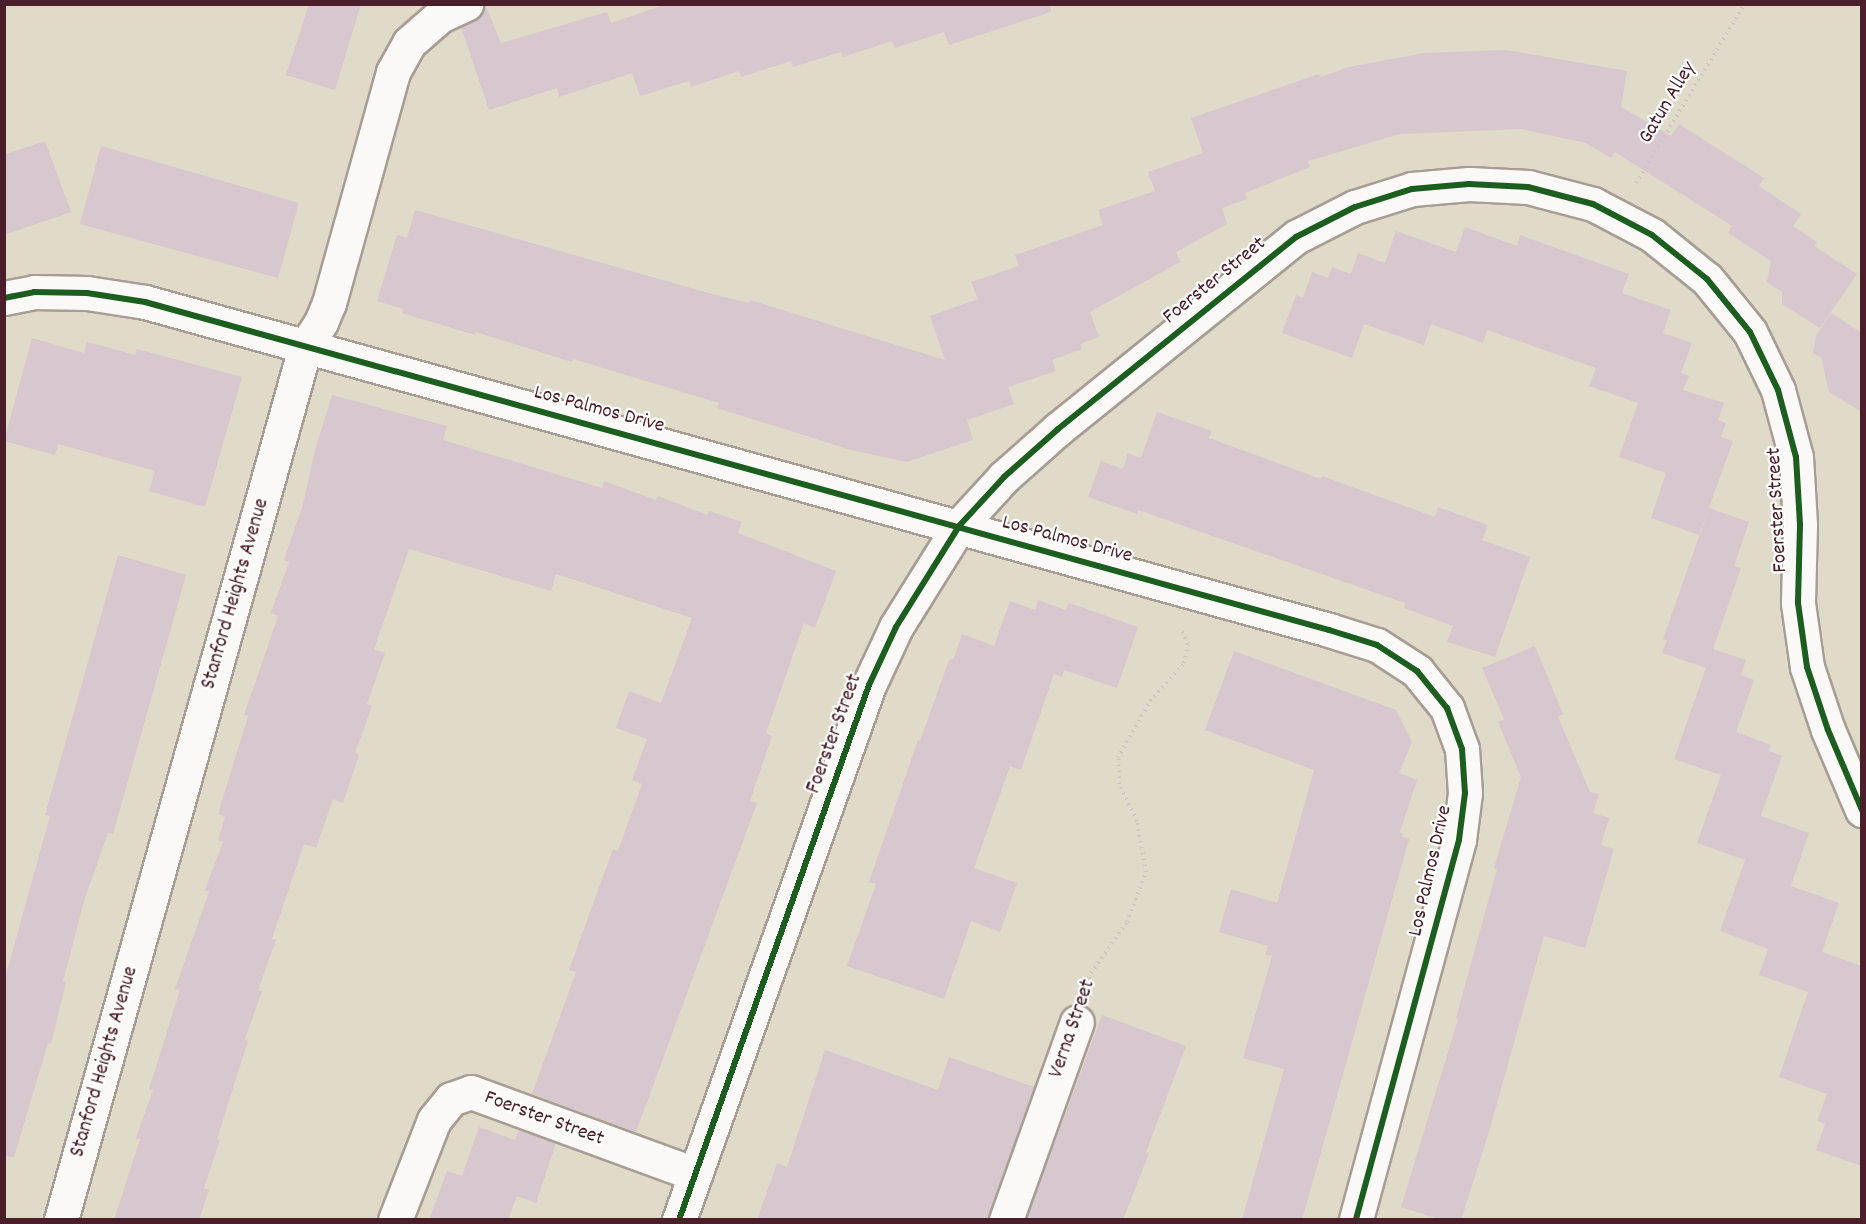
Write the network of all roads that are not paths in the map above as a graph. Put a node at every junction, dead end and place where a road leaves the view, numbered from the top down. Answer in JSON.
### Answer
{"nodes":[{"id":1,"x":465,"y":4,"type":"edge"},
{"id":2,"x":4,"y":298,"type":"edge"},
{"id":3,"x":305,"y":346,"type":"junction"},
{"id":4,"x":959,"y":526,"type":"junction"},
{"id":5,"x":1862,"y":810,"type":"edge"},
{"id":6,"x":1077,"y":1022,"type":"road end"},
{"id":7,"x":695,"y":1174,"type":"junction"},
{"id":8,"x":61,"y":1220,"type":"edge"},
{"id":9,"x":395,"y":1220,"type":"edge"},
{"id":10,"x":679,"y":1220,"type":"edge"},
{"id":11,"x":1006,"y":1220,"type":"edge"},
{"id":12,"x":1356,"y":1220,"type":"edge"}],
"edges":[{"from":1,"to":3,"type":"street","name":"Stanford Heights Avenue"},
{"from":2,"to":3,"type":"street","name":"Los Palmos Drive"},
{"from":3,"to":4,"type":"street","name":"Los Palmos Drive"},
{"from":3,"to":8,"type":"street","name":"Stanford Heights Avenue"},
{"from":4,"to":5,"type":"street","name":"Foerster Street"},
{"from":4,"to":7,"type":"street","name":"Foerster Street"},
{"from":4,"to":12,"type":"street","name":"Los Palmos Drive"},
{"from":6,"to":11,"type":"street","name":"Verna Street"},
{"from":7,"to":9,"type":"street","name":"Foerster Street"},
{"from":7,"to":10,"type":"street","name":"Foerster Street"}]}
